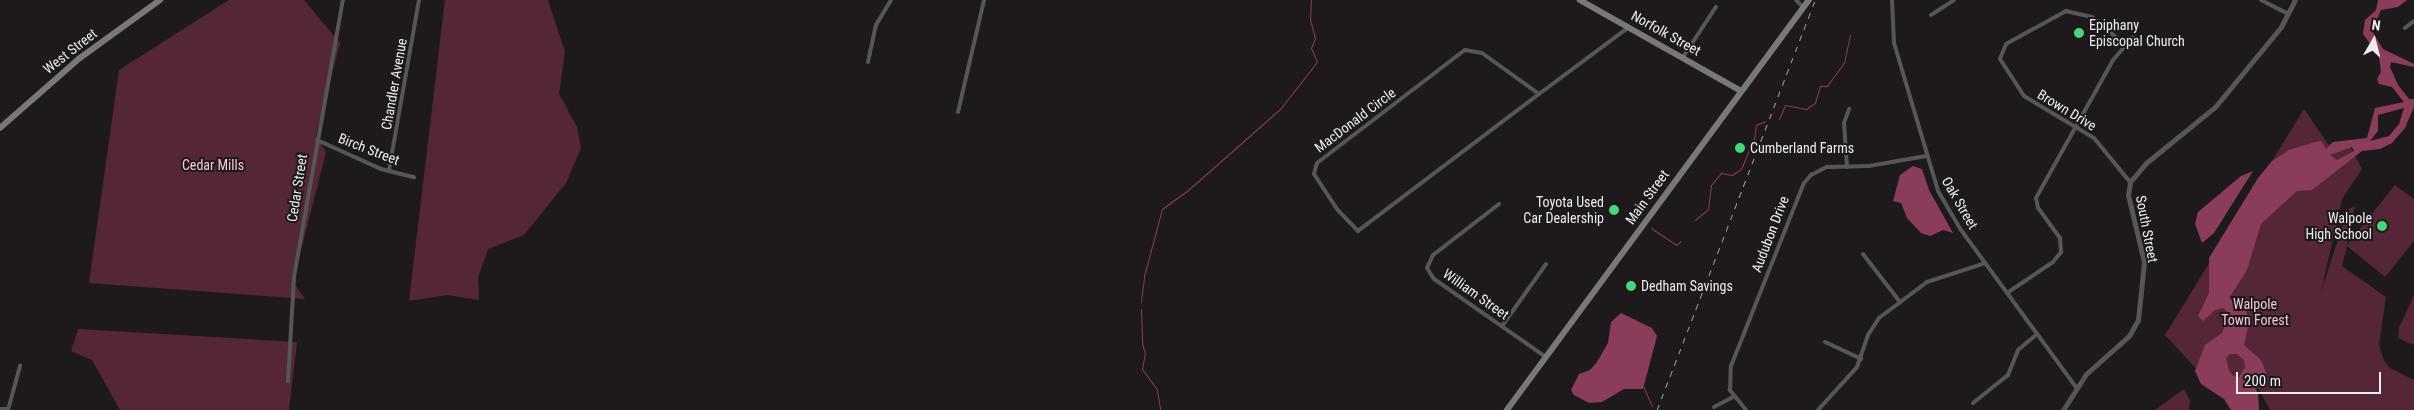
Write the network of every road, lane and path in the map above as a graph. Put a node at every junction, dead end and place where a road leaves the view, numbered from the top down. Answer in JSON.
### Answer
{"nodes":[{"id":1,"x":160,"y":0,"type":"edge"},
{"id":2,"x":344,"y":0,"type":"edge"},
{"id":3,"x":419,"y":0,"type":"edge"},
{"id":4,"x":891,"y":0,"type":"edge"},
{"id":5,"x":984,"y":0,"type":"edge"},
{"id":6,"x":1580,"y":0,"type":"edge"},
{"id":7,"x":1796,"y":0,"type":"edge"},
{"id":8,"x":1809,"y":0,"type":"edge"},
{"id":9,"x":1892,"y":0,"type":"edge"},
{"id":10,"x":1954,"y":0,"type":"edge"},
{"id":11,"x":2261,"y":0,"type":"edge"},
{"id":12,"x":2295,"y":0,"type":"edge"},
{"id":13,"x":1716,"y":7,"type":"dead end"},
{"id":14,"x":1803,"y":7,"type":"junction"},
{"id":15,"x":2289,"y":14,"type":"junction"},
{"id":16,"x":1930,"y":15,"type":"dead end"},
{"id":17,"x":2414,"y":21,"type":"edge"},
{"id":18,"x":1629,"y":27,"type":"junction"},
{"id":19,"x":2405,"y":28,"type":"dead end"},
{"id":20,"x":2133,"y":37,"type":"dead end"},
{"id":21,"x":2124,"y":44,"type":"junction"},
{"id":22,"x":1683,"y":57,"type":"junction"},
{"id":23,"x":868,"y":62,"type":"dead end"},
{"id":24,"x":1740,"y":90,"type":"junction"},
{"id":25,"x":1539,"y":94,"type":"junction"},
{"id":26,"x":1850,"y":109,"type":"dead end"},
{"id":27,"x":958,"y":112,"type":"dead end"},
{"id":28,"x":2075,"y":126,"type":"junction"},
{"id":29,"x":0,"y":128,"type":"edge"},
{"id":30,"x":316,"y":140,"type":"junction"},
{"id":31,"x":1926,"y":156,"type":"junction"},
{"id":32,"x":1847,"y":166,"type":"junction"},
{"id":33,"x":388,"y":170,"type":"junction"},
{"id":34,"x":414,"y":177,"type":"dead end"},
{"id":35,"x":2130,"y":182,"type":"junction"},
{"id":36,"x":1499,"y":204,"type":"dead end"},
{"id":37,"x":1863,"y":254,"type":"dead end"},
{"id":38,"x":1985,"y":263,"type":"junction"},
{"id":39,"x":1546,"y":264,"type":"dead end"},
{"id":40,"x":2007,"y":293,"type":"junction"},
{"id":41,"x":1900,"y":302,"type":"junction"},
{"id":42,"x":1502,"y":326,"type":"junction"},
{"id":43,"x":2037,"y":334,"type":"junction"},
{"id":44,"x":1825,"y":342,"type":"dead end"},
{"id":45,"x":1546,"y":357,"type":"junction"},
{"id":46,"x":1860,"y":359,"type":"junction"},
{"id":47,"x":20,"y":366,"type":"dead end"},
{"id":48,"x":288,"y":381,"type":"dead end"},
{"id":49,"x":2076,"y":387,"type":"junction"},
{"id":50,"x":1733,"y":397,"type":"junction"},
{"id":51,"x":1973,"y":403,"type":"dead end"},
{"id":52,"x":1714,"y":407,"type":"dead end"},
{"id":53,"x":0,"y":409,"type":"edge"},
{"id":54,"x":8,"y":410,"type":"edge"},
{"id":55,"x":1507,"y":410,"type":"edge"},
{"id":56,"x":1746,"y":410,"type":"edge"},
{"id":57,"x":1818,"y":410,"type":"edge"},
{"id":58,"x":2063,"y":410,"type":"edge"}],
"edges":[{"from":1,"to":29,"type":"main road","name":"West Street"},
{"from":2,"to":30,"type":"street","name":"Cedar Street"},
{"from":3,"to":33,"type":"street","name":"Chandler Avenue"},
{"from":4,"to":23,"type":"street"},
{"from":5,"to":27,"type":"street"},
{"from":6,"to":18,"type":"main road","name":"Norfolk Street"},
{"from":7,"to":14,"type":"street"},
{"from":8,"to":14,"type":"main road","name":"Main Street"},
{"from":9,"to":31,"type":"street","name":"Oak Street"},
{"from":10,"to":16,"type":"street"},
{"from":11,"to":15,"type":"street"},
{"from":12,"to":15,"type":"street","name":"South Street"},
{"from":13,"to":22,"type":"street"},
{"from":14,"to":24,"type":"main road","name":"Main Street"},
{"from":15,"to":35,"type":"street","name":"South Street"},
{"from":17,"to":19,"type":"street"},
{"from":18,"to":22,"type":"main road","name":"Norfolk Street"},
{"from":18,"to":25,"type":"street","name":"MacDonald Circle"},
{"from":20,"to":21,"type":"street"},
{"from":21,"to":28,"type":"street"},
{"from":21,"to":28,"type":"street","name":"Brown Drive"},
{"from":22,"to":24,"type":"main road","name":"Norfolk Street"},
{"from":24,"to":45,"type":"main road","name":"Main Street"},
{"from":25,"to":25,"type":"street","name":"MacDonald Circle"},
{"from":26,"to":32,"type":"street"},
{"from":28,"to":35,"type":"street","name":"Brown Drive"},
{"from":28,"to":40,"type":"street"},
{"from":30,"to":33,"type":"street","name":"Birch Street"},
{"from":30,"to":48,"type":"street","name":"Cedar Street"},
{"from":31,"to":32,"type":"street","name":"Audubon Drive"},
{"from":31,"to":38,"type":"street","name":"Oak Street"},
{"from":32,"to":50,"type":"street","name":"Audubon Drive"},
{"from":33,"to":34,"type":"street","name":"Birch Street"},
{"from":35,"to":49,"type":"street","name":"South Street"},
{"from":36,"to":42,"type":"street","name":"William Street"},
{"from":37,"to":41,"type":"street"},
{"from":38,"to":40,"type":"street","name":"Oak Street"},
{"from":38,"to":41,"type":"street"},
{"from":39,"to":42,"type":"street"},
{"from":40,"to":43,"type":"street","name":"Oak Street"},
{"from":41,"to":46,"type":"street"},
{"from":42,"to":45,"type":"street","name":"William Street"},
{"from":43,"to":49,"type":"street","name":"Oak Street"},
{"from":43,"to":51,"type":"street"},
{"from":44,"to":46,"type":"street"},
{"from":45,"to":55,"type":"main road","name":"Main Street"},
{"from":46,"to":57,"type":"street"},
{"from":47,"to":54,"type":"street"},
{"from":49,"to":58,"type":"street","name":"South Street"},
{"from":50,"to":52,"type":"street"},
{"from":50,"to":56,"type":"street"},
{"from":53,"to":54,"type":"street"}]}
